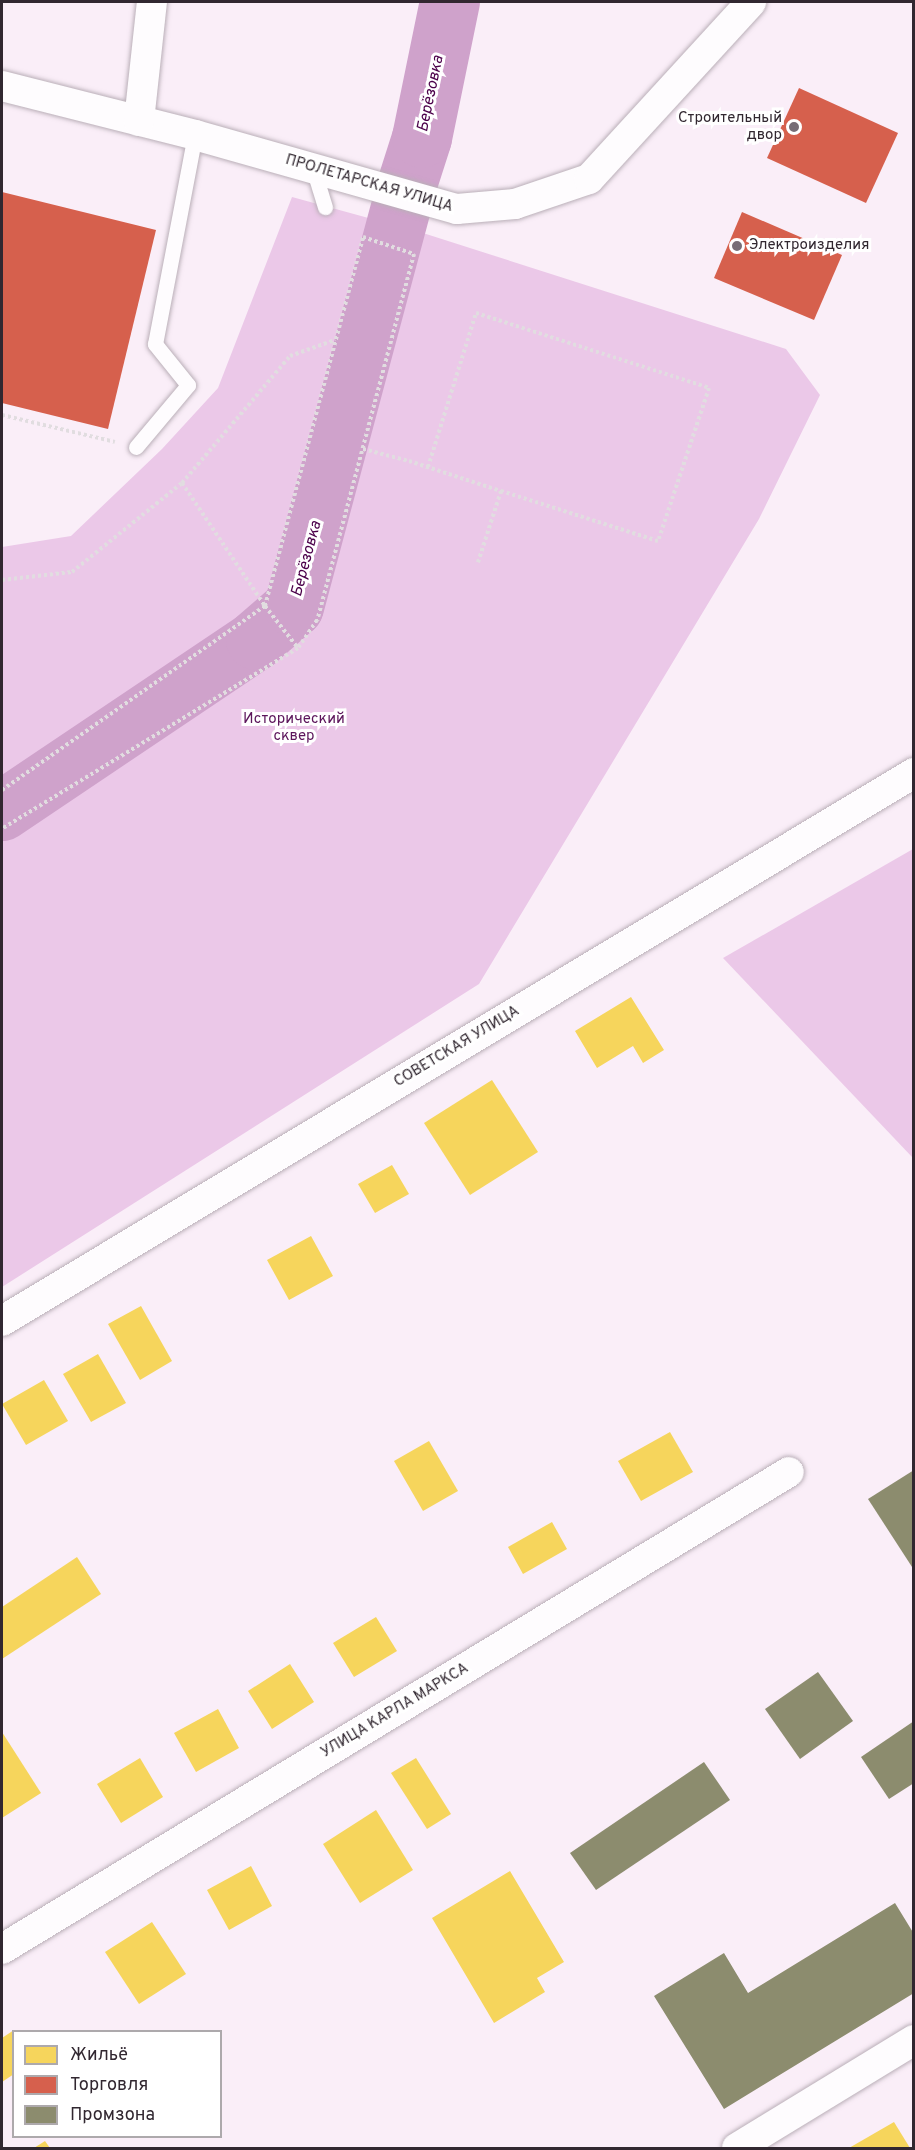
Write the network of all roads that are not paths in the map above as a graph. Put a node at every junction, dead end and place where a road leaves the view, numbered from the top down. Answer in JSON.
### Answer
{"nodes":[{"id":1,"x":152,"y":2,"type":"edge"},
{"id":2,"x":751,"y":2,"type":"edge"},
{"id":3,"x":2,"y":86,"type":"edge"},
{"id":4,"x":139,"y":121,"type":"junction"},
{"id":5,"x":195,"y":135,"type":"junction"},
{"id":6,"x":314,"y":168,"type":"junction"},
{"id":7,"x":325,"y":207,"type":"dead end"},
{"id":8,"x":136,"y":447,"type":"road end"},
{"id":9,"x":914,"y":773,"type":"edge"},
{"id":10,"x":4,"y":1312,"type":"edge"},
{"id":11,"x":789,"y":1472,"type":"dead end"},
{"id":12,"x":2,"y":1949,"type":"edge"},
{"id":13,"x":914,"y":2040,"type":"edge"},
{"id":14,"x":737,"y":2148,"type":"edge"}],
"edges":[{"from":1,"to":4,"type":"street"},
{"from":2,"to":6,"type":"street","name":"ПРОЛЕТАРСКАЯ УЛИЦА"},
{"from":3,"to":4,"type":"street","name":"ПРОЛЕТАРСКАЯ УЛИЦА"},
{"from":4,"to":5,"type":"street","name":"ПРОЛЕТАРСКАЯ УЛИЦА"},
{"from":5,"to":6,"type":"street","name":"ПРОЛЕТАРСКАЯ УЛИЦА"},
{"from":5,"to":8,"type":"lane"},
{"from":6,"to":7,"type":"lane"},
{"from":9,"to":10,"type":"street","name":"СОВЕТСКАЯ УЛИЦА"},
{"from":11,"to":12,"type":"street","name":"УЛИЦА КАРЛА МАРКСА"},
{"from":13,"to":14,"type":"street"}]}
